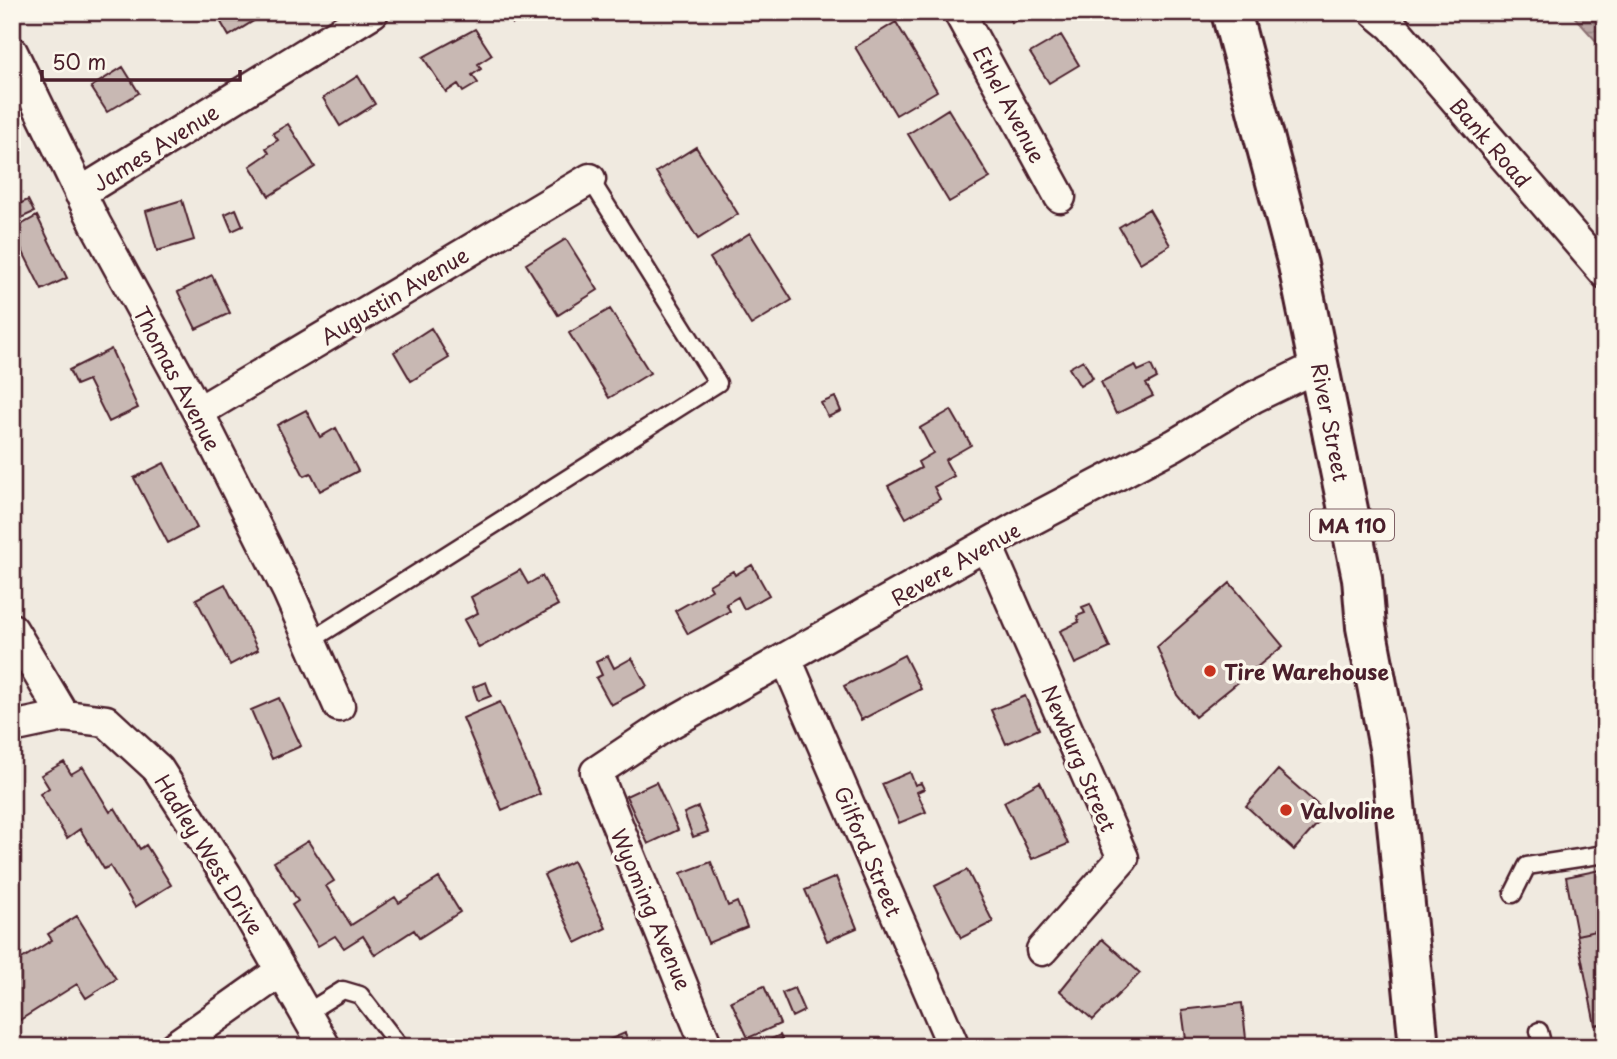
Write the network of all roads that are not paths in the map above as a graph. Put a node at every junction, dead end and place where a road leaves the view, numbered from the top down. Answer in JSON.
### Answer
{"nodes":[{"id":1,"x":373,"y":12,"type":"edge"},
{"id":2,"x":959,"y":12,"type":"edge"},
{"id":3,"x":1230,"y":12,"type":"edge"},
{"id":4,"x":1375,"y":12,"type":"edge"},
{"id":5,"x":12,"y":51,"type":"edge"},
{"id":6,"x":590,"y":179,"type":"joint"},
{"id":7,"x":80,"y":193,"type":"junction"},
{"id":8,"x":1060,"y":197,"type":"dead end"},
{"id":9,"x":1605,"y":274,"type":"edge"},
{"id":10,"x":1320,"y":365,"type":"junction"},
{"id":11,"x":198,"y":412,"type":"junction"},
{"id":12,"x":987,"y":545,"type":"junction"},
{"id":13,"x":12,"y":629,"type":"edge"},
{"id":14,"x":310,"y":641,"type":"junction"},
{"id":15,"x":786,"y":659,"type":"junction"},
{"id":16,"x":339,"y":706,"type":"dead end"},
{"id":17,"x":64,"y":716,"type":"junction"},
{"id":18,"x":12,"y":727,"type":"edge"},
{"id":19,"x":596,"y":772,"type":"joint"},
{"id":20,"x":1605,"y":854,"type":"edge"},
{"id":21,"x":1513,"y":894,"type":"dead end"},
{"id":22,"x":1042,"y":950,"type":"dead end"},
{"id":23,"x":281,"y":971,"type":"junction"},
{"id":24,"x":306,"y":1013,"type":"junction"},
{"id":25,"x":214,"y":1035,"type":"edge"},
{"id":26,"x":951,"y":1045,"type":"edge"},
{"id":27,"x":174,"y":1047,"type":"edge"},
{"id":28,"x":325,"y":1047,"type":"edge"},
{"id":29,"x":400,"y":1047,"type":"edge"},
{"id":30,"x":707,"y":1047,"type":"edge"},
{"id":31,"x":1419,"y":1047,"type":"edge"}],
"edges":[{"from":1,"to":7,"type":"street","name":"James Avenue"},
{"from":2,"to":8,"type":"street","name":"Ethel Avenue"},
{"from":3,"to":10,"type":"main road","name":"River Street","number":"MA 110"},
{"from":4,"to":9,"type":"street","name":"Bank Road"},
{"from":5,"to":7,"type":"street","name":"Thomas Avenue"},
{"from":6,"to":11,"type":"street","name":"Augustin Avenue"},
{"from":6,"to":14,"type":"lane"},
{"from":7,"to":11,"type":"street","name":"Thomas Avenue"},
{"from":10,"to":12,"type":"street","name":"Revere Avenue"},
{"from":10,"to":31,"type":"main road","name":"River Street","number":"MA 110"},
{"from":11,"to":14,"type":"street","name":"Thomas Avenue"},
{"from":12,"to":15,"type":"street","name":"Revere Avenue"},
{"from":12,"to":22,"type":"street","name":"Newburg Street"},
{"from":13,"to":17,"type":"street"},
{"from":14,"to":16,"type":"street","name":"Thomas Avenue"},
{"from":15,"to":19,"type":"street","name":"Revere Avenue"},
{"from":15,"to":26,"type":"street","name":"Gilford Street"},
{"from":17,"to":18,"type":"street","name":"Hadley West Drive"},
{"from":17,"to":23,"type":"street","name":"Hadley West Drive"},
{"from":19,"to":30,"type":"street","name":"Wyoming Avenue"},
{"from":20,"to":21,"type":"lane"},
{"from":23,"to":24,"type":"street","name":"Hadley West Drive"},
{"from":23,"to":25,"type":"street"},
{"from":24,"to":28,"type":"street","name":"Hadley West Drive"},
{"from":24,"to":29,"type":"lane"},
{"from":25,"to":27,"type":"street"}]}
